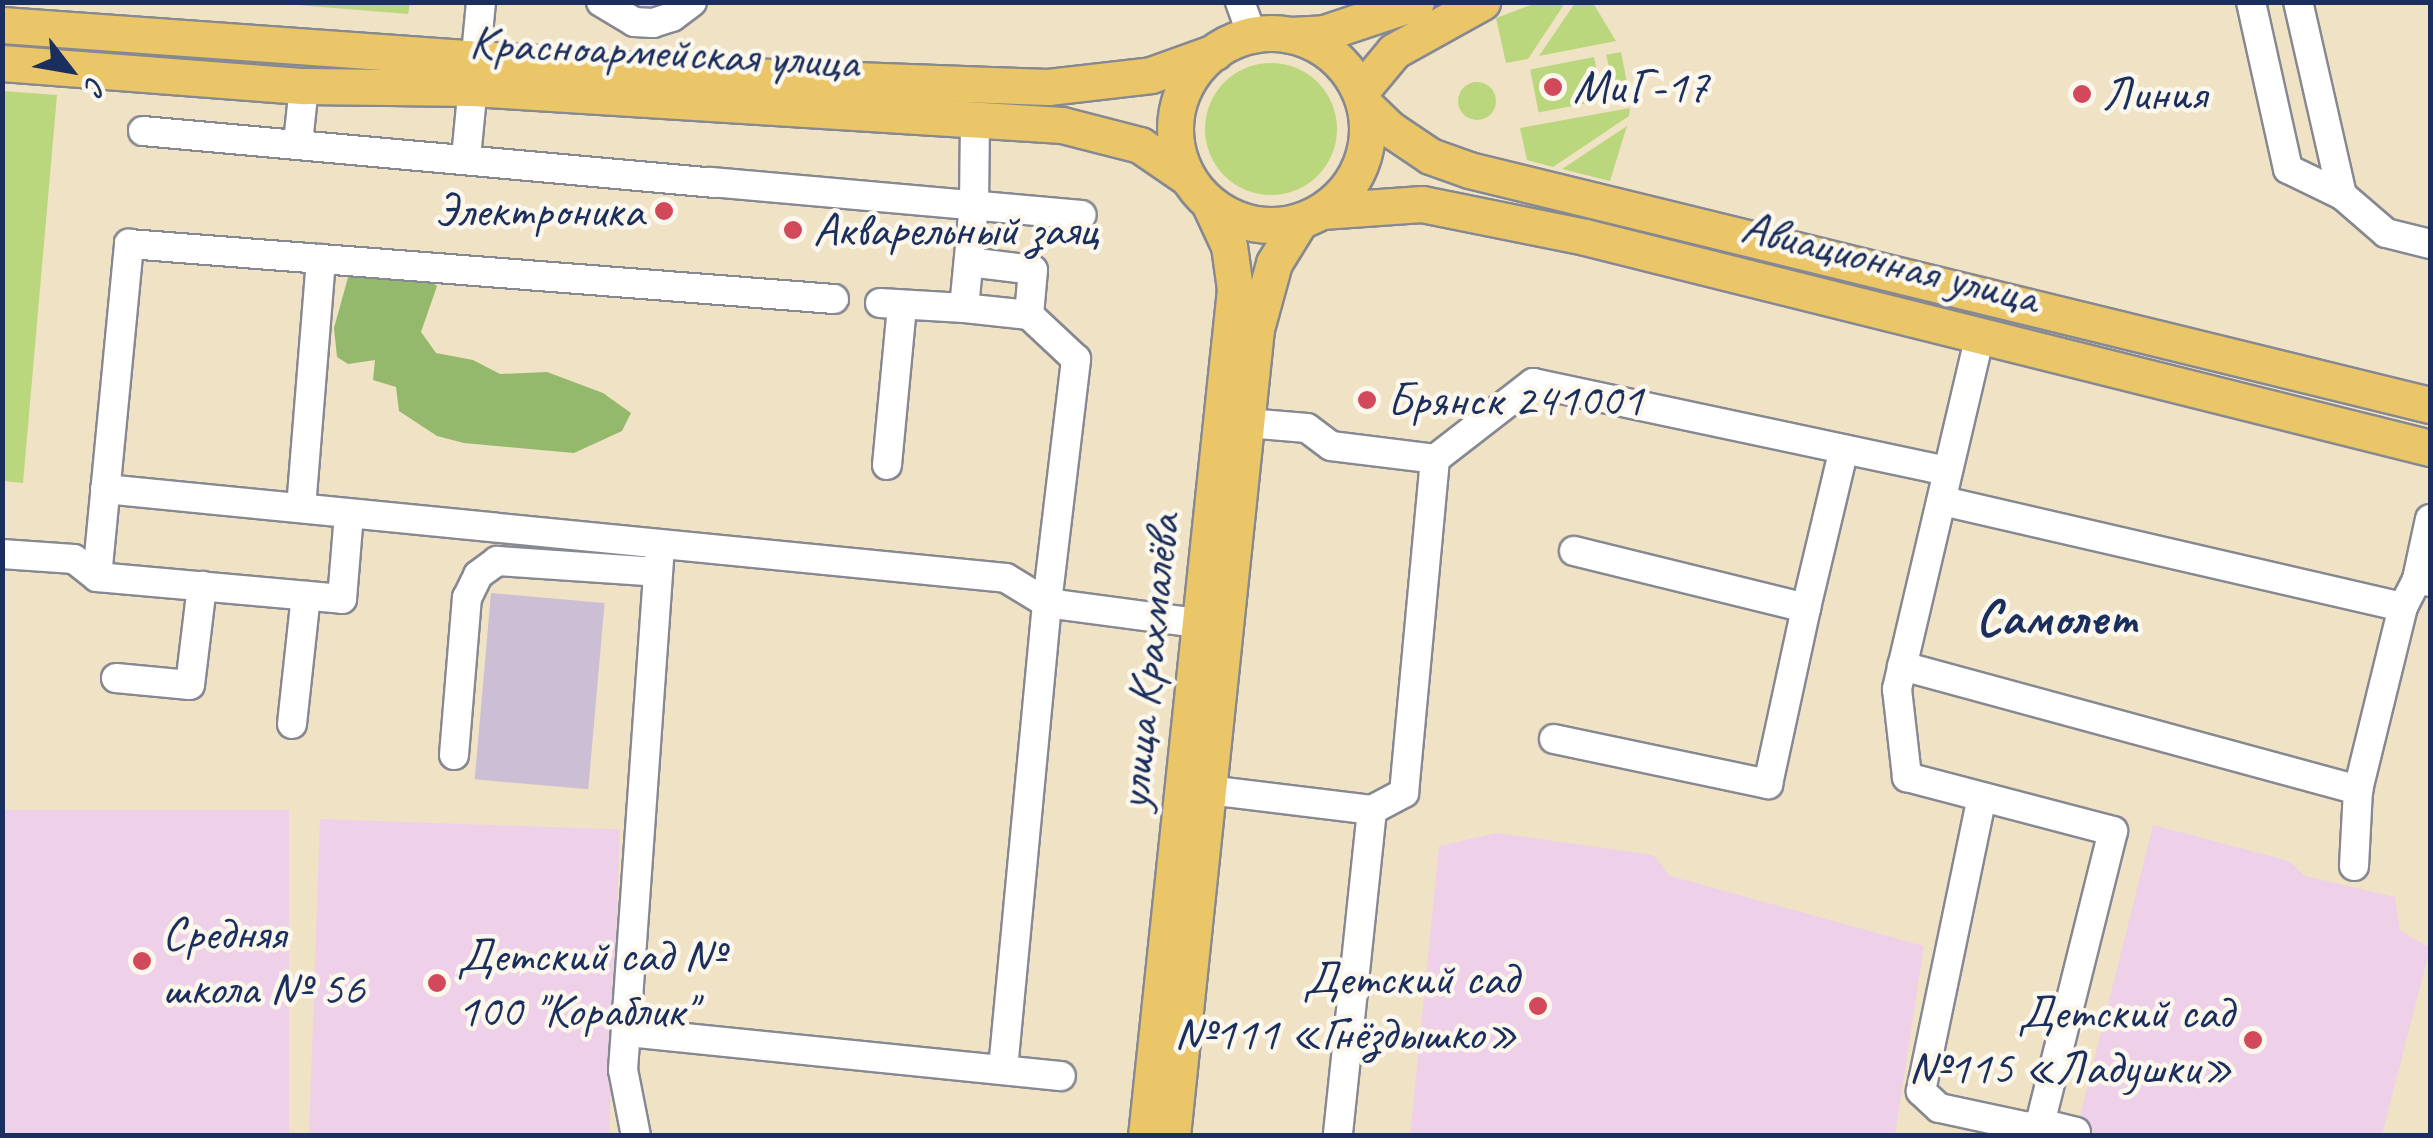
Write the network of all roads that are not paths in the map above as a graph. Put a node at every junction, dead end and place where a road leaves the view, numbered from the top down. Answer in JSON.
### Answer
{"nodes":[{"id":1,"x":481,"y":2,"type":"edge"},
{"id":2,"x":601,"y":2,"type":"edge"},
{"id":3,"x":692,"y":2,"type":"edge"},
{"id":4,"x":1416,"y":2,"type":"edge"},
{"id":5,"x":1482,"y":2,"type":"edge"},
{"id":6,"x":2251,"y":2,"type":"edge"},
{"id":7,"x":2298,"y":2,"type":"edge"},
{"id":8,"x":1246,"y":19,"type":"edge"},
{"id":9,"x":2,"y":25,"type":"edge"},
{"id":10,"x":1290,"y":35,"type":"junction"},
{"id":11,"x":1214,"y":52,"type":"junction"},
{"id":12,"x":2,"y":63,"type":"edge"},
{"id":13,"x":473,"y":73,"type":"junction"},
{"id":14,"x":304,"y":86,"type":"junction"},
{"id":15,"x":1362,"y":98,"type":"junction"},
{"id":16,"x":975,"y":118,"type":"junction"},
{"id":17,"x":142,"y":131,"type":"dead end"},
{"id":18,"x":298,"y":143,"type":"junction"},
{"id":19,"x":466,"y":158,"type":"junction"},
{"id":20,"x":1198,"y":190,"type":"junction"},
{"id":21,"x":2342,"y":195,"type":"junction"},
{"id":22,"x":974,"y":204,"type":"junction"},
{"id":23,"x":1082,"y":215,"type":"dead end"},
{"id":24,"x":1311,"y":216,"type":"junction"},
{"id":25,"x":2430,"y":244,"type":"edge"},
{"id":26,"x":321,"y":259,"type":"junction"},
{"id":27,"x":969,"y":262,"type":"junction"},
{"id":28,"x":834,"y":299,"type":"dead end"},
{"id":29,"x":964,"y":308,"type":"junction"},
{"id":30,"x":1029,"y":314,"type":"junction"},
{"id":31,"x":1980,"y":335,"type":"junction"},
{"id":32,"x":2430,"y":405,"type":"edge"},
{"id":33,"x":1247,"y":423,"type":"junction"},
{"id":34,"x":1844,"y":448,"type":"junction"},
{"id":35,"x":2430,"y":448,"type":"edge"},
{"id":36,"x":1435,"y":459,"type":"junction"},
{"id":37,"x":887,"y":466,"type":"dead end"},
{"id":38,"x":1948,"y":471,"type":"junction"},
{"id":39,"x":105,"y":489,"type":"junction"},
{"id":40,"x":1943,"y":501,"type":"junction"},
{"id":41,"x":301,"y":508,"type":"junction"},
{"id":42,"x":349,"y":514,"type":"junction"},
{"id":43,"x":2430,"y":519,"type":"edge"},
{"id":44,"x":1574,"y":551,"type":"dead end"},
{"id":45,"x":2,"y":554,"type":"edge"},
{"id":46,"x":659,"y":559,"type":"junction"},
{"id":47,"x":97,"y":576,"type":"junction"},
{"id":48,"x":2424,"y":581,"type":"edge"},
{"id":49,"x":202,"y":586,"type":"junction"},
{"id":50,"x":306,"y":596,"type":"junction"},
{"id":51,"x":1047,"y":603,"type":"junction"},
{"id":52,"x":1806,"y":608,"type":"junction"},
{"id":53,"x":2403,"y":608,"type":"junction"},
{"id":54,"x":1214,"y":626,"type":"junction"},
{"id":55,"x":1902,"y":666,"type":"junction"},
{"id":56,"x":116,"y":678,"type":"dead end"},
{"id":57,"x":292,"y":724,"type":"dead end"},
{"id":58,"x":1554,"y":739,"type":"dead end"},
{"id":59,"x":454,"y":754,"type":"dead end"},
{"id":60,"x":1209,"y":790,"type":"junction"},
{"id":61,"x":2358,"y":790,"type":"junction"},
{"id":62,"x":1982,"y":797,"type":"junction"},
{"id":63,"x":1372,"y":810,"type":"junction"},
{"id":64,"x":2354,"y":866,"type":"dead end"},
{"id":65,"x":626,"y":1032,"type":"junction"},
{"id":66,"x":1004,"y":1069,"type":"junction"},
{"id":67,"x":1060,"y":1076,"type":"dead end"},
{"id":68,"x":2040,"y":1123,"type":"junction"},
{"id":69,"x":2076,"y":1132,"type":"dead end"},
{"id":70,"x":636,"y":1136,"type":"edge"},
{"id":71,"x":1146,"y":1136,"type":"edge"},
{"id":72,"x":1172,"y":1136,"type":"edge"},
{"id":73,"x":1338,"y":1136,"type":"edge"}],
"edges":[{"from":1,"to":13,"type":"street"},
{"from":2,"to":3,"type":"street"},
{"from":4,"to":10,"type":"main road"},
{"from":5,"to":15,"type":"main road"},
{"from":6,"to":21,"type":"street"},
{"from":7,"to":21,"type":"street"},
{"from":8,"to":10,"type":"main road"},
{"from":8,"to":11,"type":"main road"},
{"from":9,"to":13,"type":"main road","name":"Красноармейская улица"},
{"from":10,"to":15,"type":"main road"},
{"from":11,"to":13,"type":"main road","name":"Красноармейская улица"},
{"from":11,"to":20,"type":"main road"},
{"from":12,"to":14,"type":"main road","name":"Красноармейская улица"},
{"from":13,"to":14,"type":"main road","name":"Красноармейская улица"},
{"from":13,"to":16,"type":"main road","name":"Красноармейская улица"},
{"from":13,"to":19,"type":"street"},
{"from":14,"to":18,"type":"street"},
{"from":15,"to":24,"type":"main road"},
{"from":15,"to":32,"type":"main road","name":"Авиационная улица"},
{"from":16,"to":20,"type":"main road","name":"Красноармейская улица"},
{"from":16,"to":22,"type":"street"},
{"from":17,"to":18,"type":"street"},
{"from":18,"to":19,"type":"street"},
{"from":19,"to":22,"type":"street"},
{"from":20,"to":24,"type":"main road"},
{"from":20,"to":54,"type":"main road","name":"улица Крахмалёва"},
{"from":21,"to":25,"type":"street"},
{"from":22,"to":23,"type":"street"},
{"from":22,"to":27,"type":"street"},
{"from":24,"to":31,"type":"main road","name":"Авиационная улица"},
{"from":24,"to":33,"type":"main road","name":"улица Крахмалёва"},
{"from":26,"to":28,"type":"street"},
{"from":26,"to":39,"type":"street"},
{"from":26,"to":41,"type":"street"},
{"from":27,"to":29,"type":"street"},
{"from":27,"to":30,"type":"street"},
{"from":29,"to":30,"type":"street"},
{"from":29,"to":37,"type":"street"},
{"from":30,"to":51,"type":"street"},
{"from":31,"to":35,"type":"main road","name":"Авиационная улица"},
{"from":31,"to":38,"type":"street"},
{"from":33,"to":36,"type":"street"},
{"from":33,"to":54,"type":"main road","name":"улица Крахмалёва"},
{"from":34,"to":36,"type":"street"},
{"from":34,"to":38,"type":"street"},
{"from":34,"to":52,"type":"street"},
{"from":36,"to":63,"type":"street"},
{"from":38,"to":40,"type":"street"},
{"from":39,"to":41,"type":"street"},
{"from":39,"to":47,"type":"street"},
{"from":40,"to":53,"type":"street"},
{"from":40,"to":55,"type":"street"},
{"from":41,"to":42,"type":"street"},
{"from":42,"to":46,"type":"street"},
{"from":42,"to":50,"type":"street"},
{"from":43,"to":48,"type":"street"},
{"from":44,"to":52,"type":"street"},
{"from":45,"to":47,"type":"street"},
{"from":46,"to":51,"type":"street"},
{"from":46,"to":59,"type":"street"},
{"from":46,"to":65,"type":"street"},
{"from":47,"to":49,"type":"street"},
{"from":48,"to":53,"type":"street"},
{"from":49,"to":50,"type":"street"},
{"from":49,"to":56,"type":"street"},
{"from":50,"to":57,"type":"street"},
{"from":51,"to":54,"type":"street"},
{"from":51,"to":66,"type":"street"},
{"from":52,"to":58,"type":"street"},
{"from":53,"to":61,"type":"street"},
{"from":54,"to":60,"type":"main road","name":"улица Крахмалёва"},
{"from":54,"to":71,"type":"main road","name":"улица Крахмалёва"},
{"from":55,"to":61,"type":"street"},
{"from":55,"to":62,"type":"street"},
{"from":60,"to":63,"type":"street"},
{"from":60,"to":72,"type":"main road","name":"улица Крахмалёва"},
{"from":61,"to":64,"type":"street"},
{"from":62,"to":68,"type":"street"},
{"from":62,"to":68,"type":"street"},
{"from":63,"to":73,"type":"street"},
{"from":65,"to":66,"type":"street"},
{"from":65,"to":70,"type":"street"},
{"from":66,"to":67,"type":"street"},
{"from":68,"to":69,"type":"street"}]}
